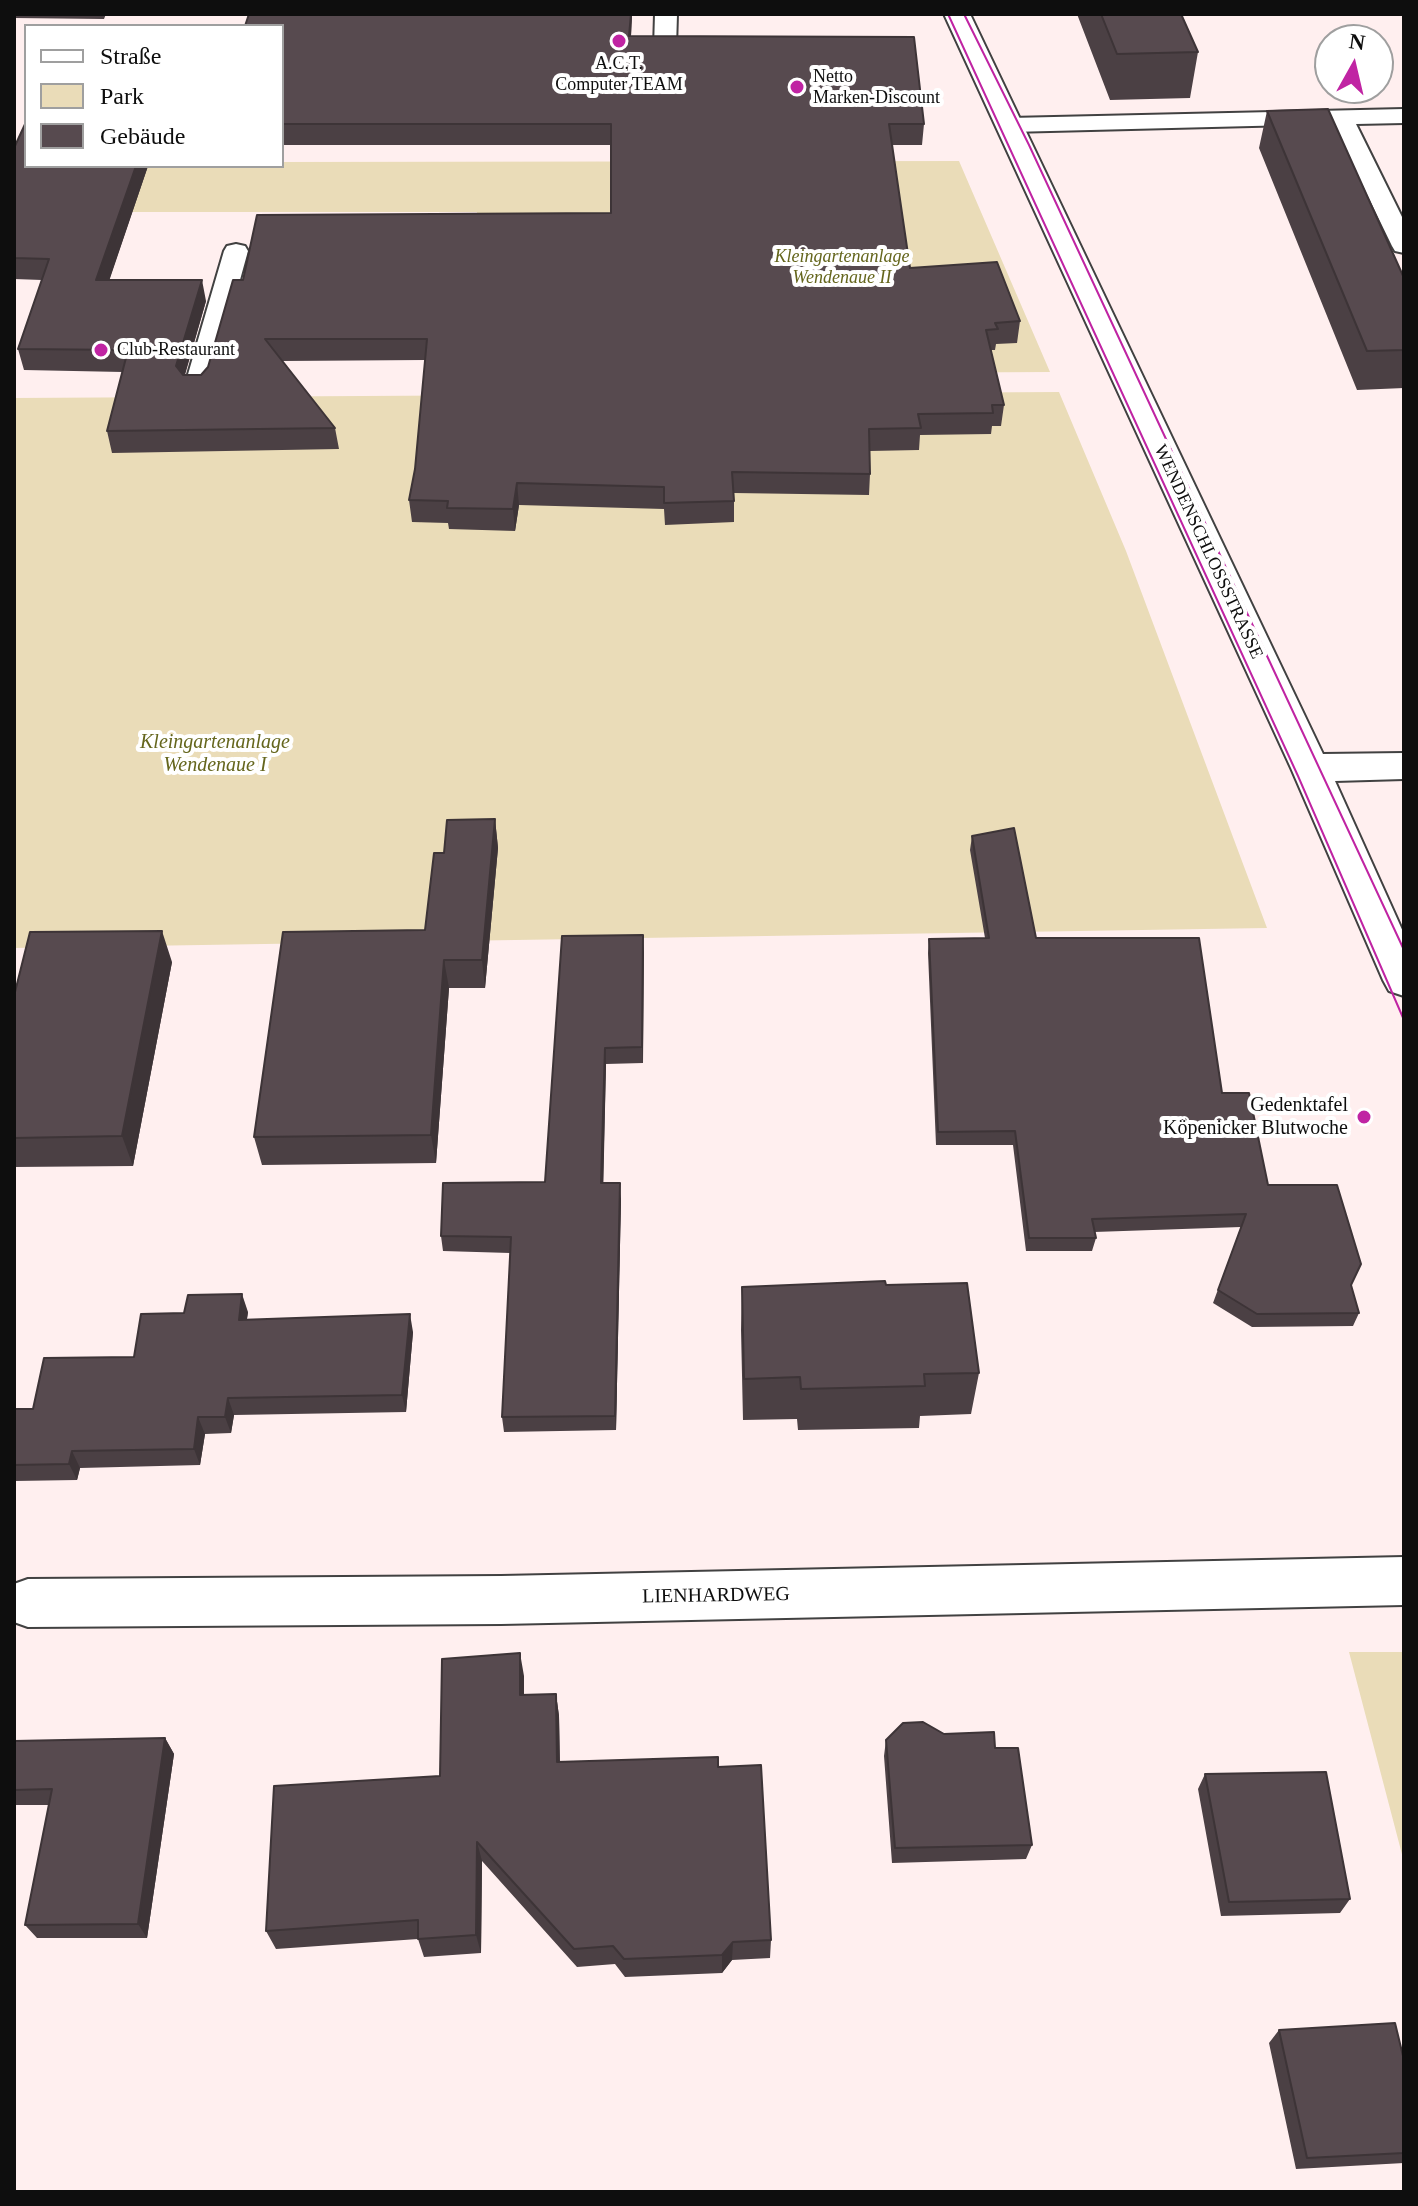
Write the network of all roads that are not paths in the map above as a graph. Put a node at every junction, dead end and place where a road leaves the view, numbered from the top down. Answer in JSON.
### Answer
{"nodes":[{"id":1,"x":666,"y":14,"type":"edge"},
{"id":2,"x":957,"y":14,"type":"edge"},
{"id":3,"x":665,"y":48,"type":"edge"},
{"id":4,"x":1404,"y":116,"type":"edge"},
{"id":5,"x":1341,"y":117,"type":"junction"},
{"id":6,"x":1010,"y":125,"type":"junction"},
{"id":7,"x":1394,"y":203,"type":"edge"},
{"id":8,"x":1404,"y":246,"type":"edge"},
{"id":9,"x":236,"y":251,"type":"dead end"},
{"id":10,"x":197,"y":388,"type":"edge"},
{"id":11,"x":1404,"y":766,"type":"edge"},
{"id":12,"x":1310,"y":768,"type":"junction"},
{"id":13,"x":1404,"y":980,"type":"edge"},
{"id":14,"x":1404,"y":1581,"type":"edge"},
{"id":15,"x":28,"y":1603,"type":"dead end"}],
"edges":[{"from":1,"to":3,"type":"lane"},
{"from":2,"to":6,"type":"street","name":"WENDENSCHLOSSSTRASSE"},
{"from":4,"to":5,"type":"lane"},
{"from":5,"to":6,"type":"lane"},
{"from":5,"to":7,"type":"lane"},
{"from":6,"to":12,"type":"street","name":"WENDENSCHLOSSSTRASSE"},
{"from":7,"to":8,"type":"lane"},
{"from":9,"to":10,"type":"lane"},
{"from":11,"to":12,"type":"street"},
{"from":12,"to":13,"type":"street","name":"WENDENSCHLOSSSTRASSE"},
{"from":14,"to":15,"type":"street","name":"LIENHARDWEG"}]}
